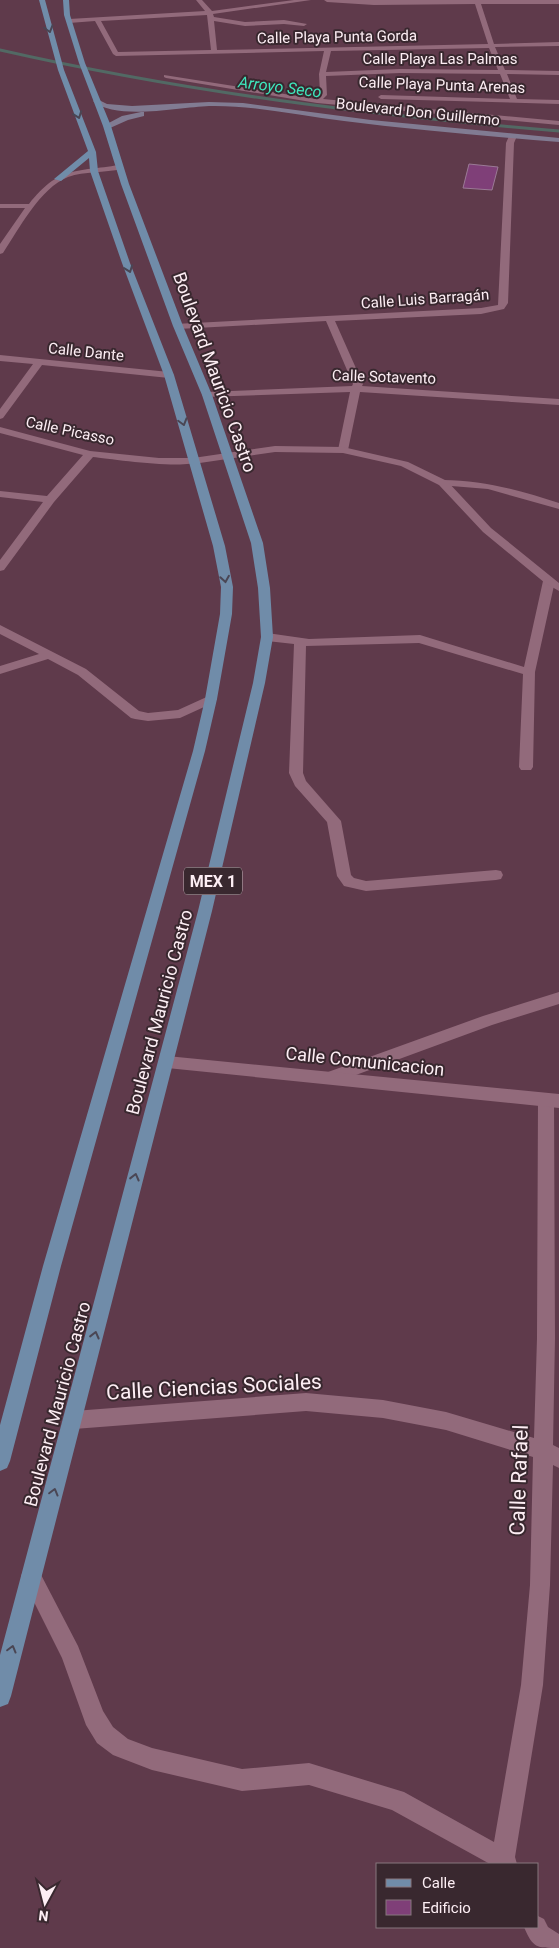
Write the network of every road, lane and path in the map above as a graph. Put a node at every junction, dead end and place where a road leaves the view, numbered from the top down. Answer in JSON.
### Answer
{"nodes":[{"id":1,"x":42,"y":0,"type":"edge"},
{"id":2,"x":66,"y":0,"type":"edge"},
{"id":3,"x":199,"y":0,"type":"edge"},
{"id":4,"x":308,"y":0,"type":"edge"},
{"id":5,"x":327,"y":0,"type":"edge"},
{"id":6,"x":505,"y":1,"type":"edge"},
{"id":7,"x":477,"y":2,"type":"junction"},
{"id":8,"x":559,"y":2,"type":"edge"},
{"id":9,"x":210,"y":16,"type":"junction"},
{"id":10,"x":97,"y":20,"type":"junction"},
{"id":11,"x":69,"y":21,"type":"junction"},
{"id":12,"x":304,"y":24,"type":"dead end"},
{"id":13,"x":559,"y":44,"type":"edge"},
{"id":14,"x":492,"y":47,"type":"junction"},
{"id":15,"x":328,"y":50,"type":"junction"},
{"id":16,"x":214,"y":52,"type":"junction"},
{"id":17,"x":503,"y":72,"type":"junction"},
{"id":18,"x":559,"y":73,"type":"edge"},
{"id":19,"x":322,"y":74,"type":"junction"},
{"id":20,"x":166,"y":76,"type":"dead end"},
{"id":21,"x":324,"y":95,"type":"junction"},
{"id":22,"x":360,"y":96,"type":"dead end"},
{"id":23,"x":368,"y":97,"type":"dead end"},
{"id":24,"x":97,"y":101,"type":"junction"},
{"id":25,"x":317,"y":101,"type":"junction"},
{"id":26,"x":515,"y":102,"type":"junction"},
{"id":27,"x":559,"y":102,"type":"edge"},
{"id":28,"x":559,"y":123,"type":"edge"},
{"id":29,"x":107,"y":126,"type":"junction"},
{"id":30,"x":512,"y":140,"type":"junction"},
{"id":31,"x":559,"y":140,"type":"edge"},
{"id":32,"x":559,"y":146,"type":"edge"},
{"id":33,"x":92,"y":152,"type":"junction"},
{"id":34,"x":121,"y":172,"type":"junction"},
{"id":35,"x":89,"y":178,"type":"junction"},
{"id":36,"x":58,"y":179,"type":"junction"},
{"id":37,"x":48,"y":188,"type":"junction"},
{"id":38,"x":0,"y":206,"type":"edge"},
{"id":39,"x":30,"y":209,"type":"junction"},
{"id":40,"x":0,"y":213,"type":"edge"},
{"id":41,"x":0,"y":251,"type":"edge"},
{"id":42,"x":330,"y":319,"type":"junction"},
{"id":43,"x":178,"y":326,"type":"junction"},
{"id":44,"x":0,"y":358,"type":"edge"},
{"id":45,"x":39,"y":363,"type":"junction"},
{"id":46,"x":169,"y":376,"type":"junction"},
{"id":47,"x":356,"y":389,"type":"junction"},
{"id":48,"x":207,"y":394,"type":"junction"},
{"id":49,"x":559,"y":402,"type":"edge"},
{"id":50,"x":0,"y":416,"type":"edge"},
{"id":51,"x":0,"y":430,"type":"edge"},
{"id":52,"x":343,"y":450,"type":"junction"},
{"id":53,"x":90,"y":454,"type":"junction"},
{"id":54,"x":227,"y":456,"type":"junction"},
{"id":55,"x":194,"y":461,"type":"junction"},
{"id":56,"x":443,"y":484,"type":"junction"},
{"id":57,"x":0,"y":494,"type":"edge"},
{"id":58,"x":50,"y":500,"type":"junction"},
{"id":59,"x":559,"y":506,"type":"edge"},
{"id":60,"x":0,"y":568,"type":"edge"},
{"id":61,"x":554,"y":584,"type":"edge"},
{"id":62,"x":0,"y":629,"type":"edge"},
{"id":63,"x":267,"y":637,"type":"junction"},
{"id":64,"x":300,"y":643,"type":"junction"},
{"id":65,"x":49,"y":655,"type":"junction"},
{"id":66,"x":0,"y":670,"type":"edge"},
{"id":67,"x":529,"y":672,"type":"junction"},
{"id":68,"x":211,"y":699,"type":"junction"},
{"id":69,"x":526,"y":767,"type":"dead end"},
{"id":70,"x":496,"y":875,"type":"dead end"},
{"id":71,"x":559,"y":998,"type":"edge"},
{"id":72,"x":167,"y":1062,"type":"junction"},
{"id":73,"x":334,"y":1077,"type":"junction"},
{"id":74,"x":553,"y":1100,"type":"edge"},
{"id":75,"x":74,"y":1420,"type":"junction"},
{"id":76,"x":551,"y":1455,"type":"edge"},
{"id":77,"x":0,"y":1461,"type":"edge"},
{"id":78,"x":31,"y":1576,"type":"junction"},
{"id":79,"x":0,"y":1696,"type":"edge"},
{"id":80,"x":505,"y":1862,"type":"edge"},
{"id":81,"x":537,"y":1928,"type":"edge"},
{"id":82,"x":558,"y":1948,"type":"edge"}],
"edges":[{"from":1,"to":33,"type":"main road","name":"Boulevard Mauricio Castro","number":"MEX 1","one_way":true},
{"from":2,"to":11,"type":"main road","name":"Boulevard Mauricio Castro","number":"MEX 1"},
{"from":3,"to":9,"type":"street"},
{"from":4,"to":9,"type":"street"},
{"from":5,"to":7,"type":"street"},
{"from":6,"to":7,"type":"street"},
{"from":6,"to":8,"type":"street"},
{"from":7,"to":14,"type":"street"},
{"from":9,"to":10,"type":"street"},
{"from":9,"to":12,"type":"street"},
{"from":9,"to":16,"type":"street"},
{"from":10,"to":11,"type":"street"},
{"from":10,"to":16,"type":"street","name":"Calle Playa Punta Gorda"},
{"from":11,"to":24,"type":"main road","name":"Boulevard Mauricio Castro","number":"MEX 1"},
{"from":13,"to":14,"type":"street","name":"Calle Playa Punta Gorda"},
{"from":14,"to":15,"type":"street","name":"Calle Playa Punta Gorda"},
{"from":14,"to":17,"type":"street"},
{"from":15,"to":16,"type":"street","name":"Calle Playa Punta Gorda"},
{"from":15,"to":19,"type":"street"},
{"from":17,"to":18,"type":"street","name":"Calle Playa Las Palmas"},
{"from":17,"to":19,"type":"street","name":"Calle Playa Las Palmas"},
{"from":17,"to":26,"type":"street"},
{"from":19,"to":21,"type":"street"},
{"from":20,"to":25,"type":"street","name":"Boulevard Don Guillermo"},
{"from":21,"to":22,"type":"street","name":"Calle Playa Punta Arenas"},
{"from":21,"to":25,"type":"street"},
{"from":23,"to":26,"type":"street","name":"Calle Playa Punta Arenas"},
{"from":24,"to":29,"type":"main road","name":"Boulevard Mauricio Castro","number":"MEX 1"},
{"from":24,"to":30,"type":"main road","name":"Boulevard Don Guillermo"},
{"from":25,"to":28,"type":"street","name":"Boulevard Don Guillermo"},
{"from":26,"to":27,"type":"street","name":"Calle Playa Punta Arenas"},
{"from":29,"to":30,"type":"main road","name":"Boulevard Don Guillermo"},
{"from":29,"to":34,"type":"main road","name":"Boulevard Mauricio Castro","number":"MEX 1"},
{"from":30,"to":31,"type":"main road","name":"Boulevard Don Guillermo"},
{"from":30,"to":32,"type":"main road","name":"Boulevard Don Guillermo"},
{"from":30,"to":42,"type":"street","name":"Calle Luis Barragán"},
{"from":33,"to":35,"type":"main road","name":"Boulevard Mauricio Castro","number":"MEX 1"},
{"from":33,"to":36,"type":"main road"},
{"from":34,"to":35,"type":"street"},
{"from":34,"to":43,"type":"main road","name":"Boulevard Mauricio Castro","number":"MEX 1"},
{"from":35,"to":36,"type":"street"},
{"from":35,"to":37,"type":"street"},
{"from":35,"to":46,"type":"main road","name":"Boulevard Mauricio Castro","number":"MEX 1","one_way":true},
{"from":36,"to":37,"type":"street"},
{"from":37,"to":39,"type":"street"},
{"from":38,"to":39,"type":"street"},
{"from":39,"to":40,"type":"street"},
{"from":39,"to":41,"type":"street"},
{"from":42,"to":43,"type":"street","name":"Calle Luis Barragán"},
{"from":42,"to":47,"type":"street"},
{"from":43,"to":48,"type":"main road","name":"Boulevard Mauricio Castro","number":"MEX 1"},
{"from":44,"to":45,"type":"street","name":"Calle Dante"},
{"from":45,"to":46,"type":"street","name":"Calle Dante"},
{"from":45,"to":50,"type":"street","name":"Calle Picasso"},
{"from":46,"to":55,"type":"main road","name":"Boulevard Mauricio Castro","number":"MEX 1","one_way":true},
{"from":47,"to":48,"type":"street","name":"Calle Sotavento"},
{"from":47,"to":49,"type":"street","name":"Calle Sotavento"},
{"from":47,"to":52,"type":"street"},
{"from":48,"to":54,"type":"main road","name":"Boulevard Mauricio Castro","number":"MEX 1"},
{"from":51,"to":53,"type":"street","name":"Calle Picasso"},
{"from":52,"to":54,"type":"street","name":"Calle Picasso"},
{"from":52,"to":56,"type":"street","name":"Calle Picasso"},
{"from":53,"to":55,"type":"street","name":"Calle Picasso"},
{"from":53,"to":58,"type":"street"},
{"from":54,"to":55,"type":"street","name":"Calle Picasso"},
{"from":54,"to":63,"type":"main road","name":"Boulevard Mauricio Castro","number":"MEX 1"},
{"from":55,"to":68,"type":"main road","name":"Boulevard Mauricio Castro","number":"MEX 1","one_way":true},
{"from":56,"to":59,"type":"street"},
{"from":56,"to":61,"type":"street"},
{"from":57,"to":58,"type":"street"},
{"from":58,"to":60,"type":"street"},
{"from":61,"to":67,"type":"street"},
{"from":62,"to":65,"type":"street"},
{"from":63,"to":64,"type":"street"},
{"from":63,"to":72,"type":"main road","name":"Boulevard Mauricio Castro","number":"MEX 1"},
{"from":64,"to":67,"type":"street"},
{"from":64,"to":70,"type":"street"},
{"from":65,"to":66,"type":"street"},
{"from":65,"to":68,"type":"street"},
{"from":67,"to":69,"type":"street"},
{"from":68,"to":77,"type":"main road","name":"Boulevard Mauricio Castro","number":"MEX 1"},
{"from":71,"to":73,"type":"street"},
{"from":72,"to":73,"type":"street","name":"Calle Comunicacion"},
{"from":75,"to":72,"type":"main road","name":"Boulevard Mauricio Castro","number":"MEX 1","one_way":true},
{"from":73,"to":74,"type":"street","name":"Calle Comunicacion"},
{"from":74,"to":76,"type":"street","name":"Calle Rafael"},
{"from":75,"to":76,"type":"street","name":"Calle Ciencias Sociales"},
{"from":78,"to":75,"type":"main road","name":"Boulevard Mauricio Castro","number":"MEX 1","one_way":true},
{"from":76,"to":80,"type":"street","name":"Calle Rafael"},
{"from":79,"to":78,"type":"main road","name":"Boulevard Mauricio Castro","number":"MEX 1","one_way":true},
{"from":78,"to":80,"type":"street"},
{"from":81,"to":82,"type":"street"}]}
